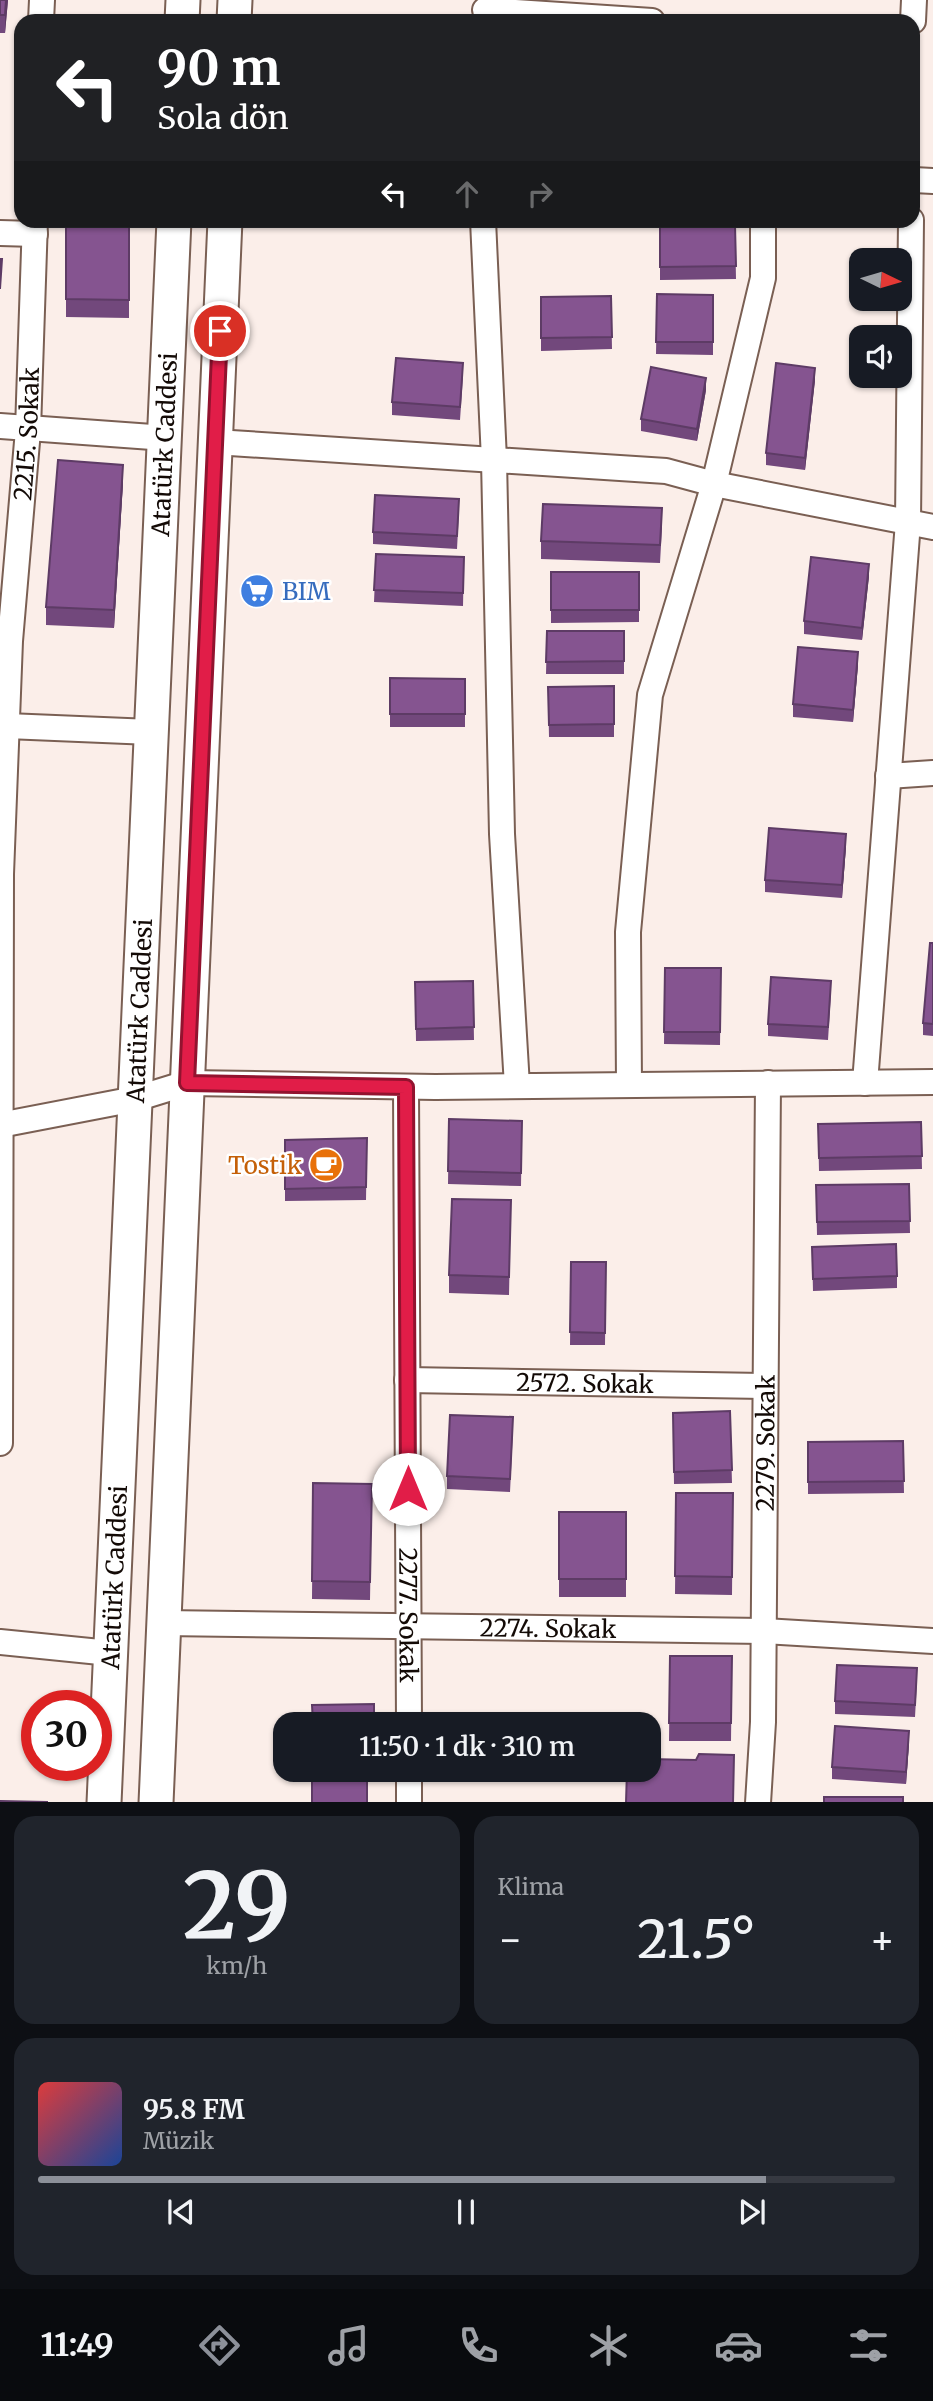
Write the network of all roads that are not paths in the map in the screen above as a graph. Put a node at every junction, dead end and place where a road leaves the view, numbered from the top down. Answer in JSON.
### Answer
{"nodes":[{"id":1,"x":485,"y":10,"type":"edge"},
{"id":2,"x":546,"y":14,"type":"edge"},
{"id":3,"x":35,"y":228,"type":"edge"},
{"id":4,"x":174,"y":228,"type":"edge"},
{"id":5,"x":225,"y":228,"type":"edge"},
{"id":6,"x":483,"y":228,"type":"edge"},
{"id":7,"x":763,"y":228,"type":"edge"},
{"id":8,"x":911,"y":228,"type":"edge"},
{"id":9,"x":0,"y":233,"type":"edge"},
{"id":10,"x":0,"y":426,"type":"edge"},
{"id":11,"x":28,"y":430,"type":"junction"},
{"id":12,"x":166,"y":438,"type":"junction"},
{"id":13,"x":215,"y":442,"type":"junction"},
{"id":14,"x":494,"y":460,"type":"junction"},
{"id":15,"x":714,"y":484,"type":"junction"},
{"id":16,"x":908,"y":522,"type":"junction"},
{"id":17,"x":933,"y":527,"type":"edge"},
{"id":18,"x":5,"y":640,"type":"edge"},
{"id":19,"x":7,"y":726,"type":"junction"},
{"id":20,"x":151,"y":732,"type":"junction"},
{"id":21,"x":933,"y":772,"type":"edge"},
{"id":22,"x":888,"y":776,"type":"junction"},
{"id":23,"x":0,"y":874,"type":"edge"},
{"id":24,"x":933,"y":1082,"type":"edge"},
{"id":25,"x":187,"y":1083,"type":"junction"},
{"id":26,"x":768,"y":1083,"type":"junction"},
{"id":27,"x":865,"y":1083,"type":"junction"},
{"id":28,"x":629,"y":1085,"type":"junction"},
{"id":29,"x":517,"y":1086,"type":"junction"},
{"id":30,"x":406,"y":1087,"type":"junction"},
{"id":31,"x":135,"y":1100,"type":"junction"},
{"id":32,"x":0,"y":1125,"type":"edge"},
{"id":33,"x":407,"y":1380,"type":"junction"},
{"id":34,"x":765,"y":1386,"type":"junction"},
{"id":35,"x":0,"y":1443,"type":"edge"},
{"id":36,"x":163,"y":1623,"type":"junction"},
{"id":37,"x":408,"y":1625,"type":"junction"},
{"id":38,"x":764,"y":1631,"type":"junction"},
{"id":39,"x":933,"y":1641,"type":"edge"},
{"id":40,"x":0,"y":1642,"type":"edge"},
{"id":41,"x":110,"y":1653,"type":"junction"},
{"id":42,"x":409,"y":1712,"type":"edge"},
{"id":43,"x":409,"y":1782,"type":"edge"},
{"id":44,"x":104,"y":1802,"type":"edge"},
{"id":45,"x":156,"y":1802,"type":"edge"},
{"id":46,"x":409,"y":1802,"type":"edge"},
{"id":47,"x":758,"y":1802,"type":"edge"}],
"edges":[{"from":1,"to":2,"type":"street"},
{"from":3,"to":9,"type":"street"},
{"from":3,"to":11,"type":"street","name":"2215. Sokak"},
{"from":4,"to":12,"type":"main road","name":"Atatürk Caddesi"},
{"from":5,"to":13,"type":"main road","name":"Atatürk Caddesi"},
{"from":6,"to":14,"type":"street"},
{"from":7,"to":15,"type":"street"},
{"from":8,"to":16,"type":"street"},
{"from":10,"to":11,"type":"street"},
{"from":11,"to":12,"type":"street"},
{"from":11,"to":18,"type":"street","name":"2215. Sokak"},
{"from":12,"to":20,"type":"main road","name":"Atatürk Caddesi"},
{"from":13,"to":14,"type":"street"},
{"from":13,"to":25,"type":"main road","name":"Atatürk Caddesi"},
{"from":14,"to":15,"type":"street"},
{"from":14,"to":29,"type":"street"},
{"from":15,"to":16,"type":"street"},
{"from":15,"to":28,"type":"street"},
{"from":16,"to":17,"type":"street"},
{"from":16,"to":22,"type":"street"},
{"from":18,"to":19,"type":"street","name":"2215. Sokak"},
{"from":19,"to":20,"type":"street"},
{"from":19,"to":23,"type":"street","name":"2215. Sokak"},
{"from":20,"to":31,"type":"main road","name":"Atatürk Caddesi"},
{"from":21,"to":22,"type":"street"},
{"from":22,"to":27,"type":"street"},
{"from":23,"to":32,"type":"street","name":"2215. Sokak"},
{"from":24,"to":27,"type":"street"},
{"from":25,"to":30,"type":"street"},
{"from":25,"to":31,"type":"street"},
{"from":25,"to":36,"type":"main road","name":"Atatürk Caddesi"},
{"from":26,"to":27,"type":"street"},
{"from":26,"to":28,"type":"street"},
{"from":26,"to":34,"type":"street","name":"2279. Sokak"},
{"from":28,"to":29,"type":"street"},
{"from":29,"to":30,"type":"street"},
{"from":30,"to":33,"type":"street","name":"2277. Sokak"},
{"from":31,"to":32,"type":"street"},
{"from":31,"to":41,"type":"main road","name":"Atatürk Caddesi"},
{"from":32,"to":35,"type":"street","name":"2215. Sokak"},
{"from":33,"to":34,"type":"street","name":"2572. Sokak"},
{"from":33,"to":37,"type":"street","name":"2277. Sokak"},
{"from":34,"to":38,"type":"street","name":"2279. Sokak"},
{"from":36,"to":37,"type":"street","name":"2274. Sokak"},
{"from":36,"to":45,"type":"main road","name":"Atatürk Caddesi"},
{"from":37,"to":38,"type":"street","name":"2274. Sokak"},
{"from":37,"to":42,"type":"street","name":"2277. Sokak"},
{"from":38,"to":39,"type":"street","name":"2274. Sokak"},
{"from":38,"to":47,"type":"street","name":"2279. Sokak"},
{"from":40,"to":41,"type":"street"},
{"from":41,"to":44,"type":"main road","name":"Atatürk Caddesi"},
{"from":43,"to":46,"type":"street"}]}
